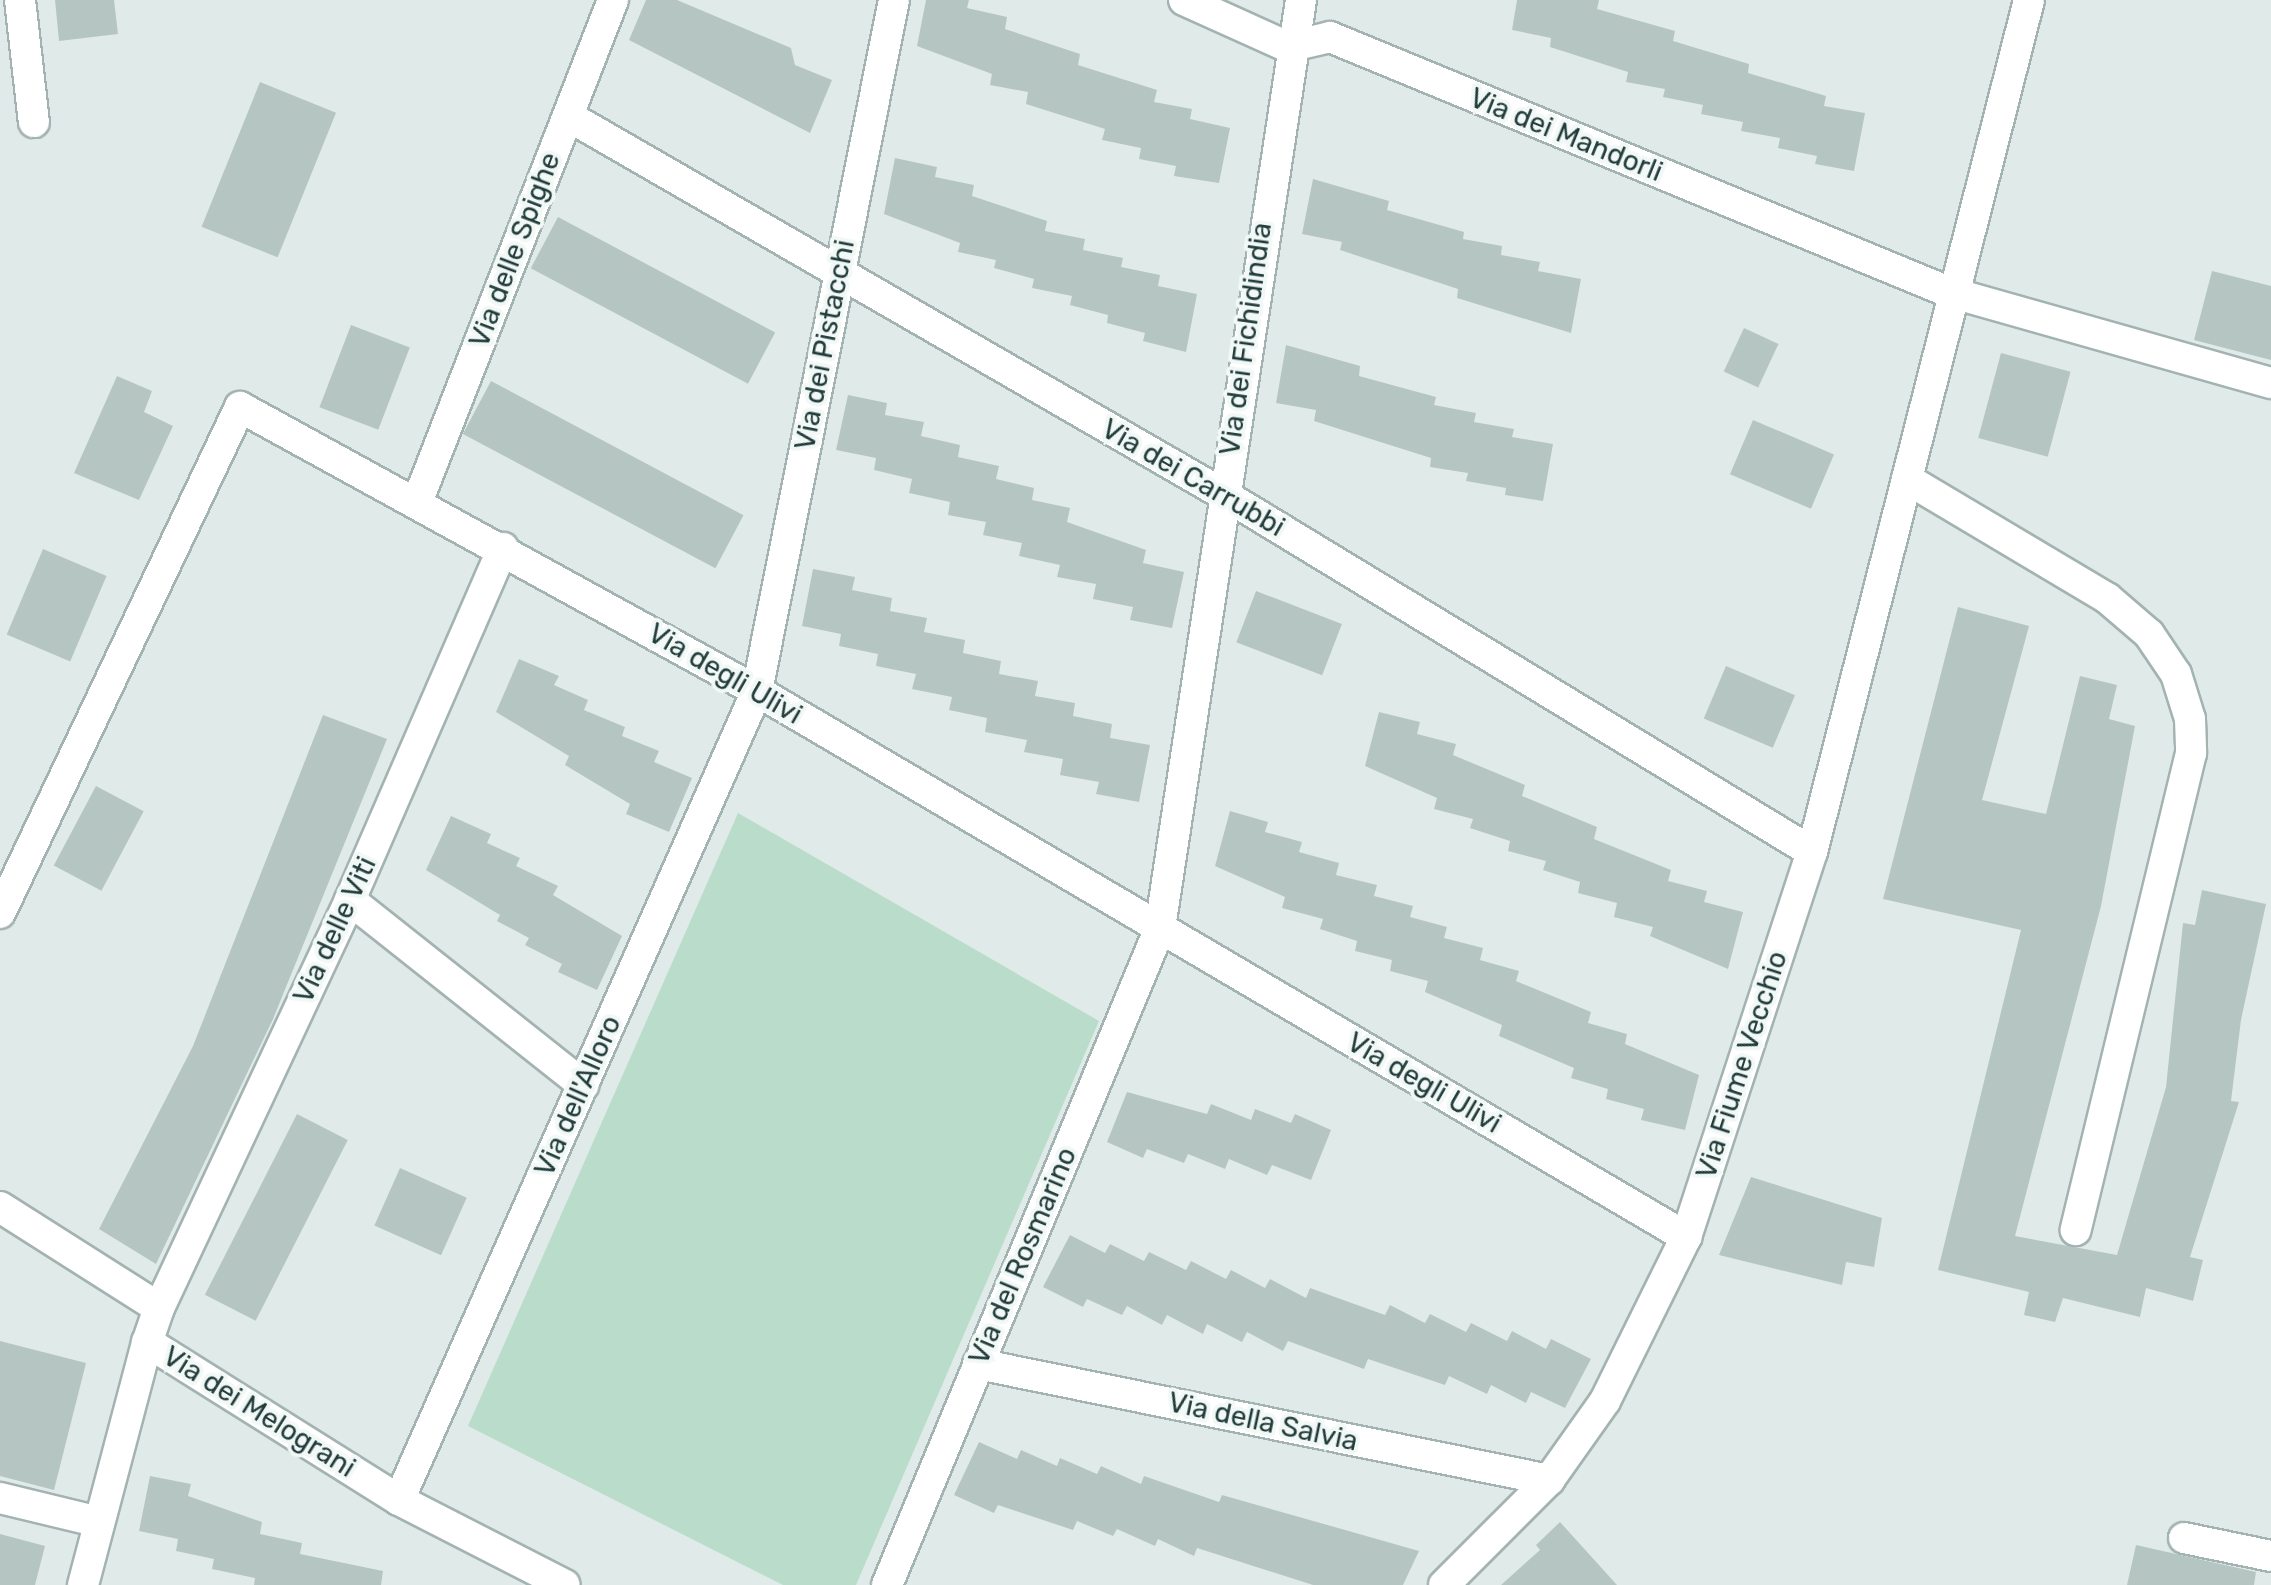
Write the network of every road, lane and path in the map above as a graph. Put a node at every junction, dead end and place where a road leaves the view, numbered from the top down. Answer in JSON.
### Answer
{"nodes":[{"id":1,"x":20,"y":0,"type":"edge"},
{"id":2,"x":613,"y":0,"type":"edge"},
{"id":3,"x":894,"y":0,"type":"edge"},
{"id":4,"x":1184,"y":0,"type":"edge"},
{"id":5,"x":1301,"y":0,"type":"edge"},
{"id":6,"x":2029,"y":0,"type":"edge"},
{"id":7,"x":1288,"y":47,"type":"junction"},
{"id":8,"x":568,"y":116,"type":"junction"},
{"id":9,"x":34,"y":122,"type":"dead end"},
{"id":10,"x":840,"y":274,"type":"junction"},
{"id":11,"x":1948,"y":292,"type":"junction"},
{"id":12,"x":2271,"y":383,"type":"edge"},
{"id":13,"x":1906,"y":479,"type":"junction"},
{"id":14,"x":1223,"y":494,"type":"junction"},
{"id":15,"x":418,"y":500,"type":"junction"},
{"id":16,"x":504,"y":548,"type":"junction"},
{"id":17,"x":757,"y":691,"type":"junction"},
{"id":18,"x":1812,"y":852,"type":"junction"},
{"id":19,"x":350,"y":900,"type":"junction"},
{"id":20,"x":0,"y":913,"type":"edge"},
{"id":21,"x":1160,"y":928,"type":"junction"},
{"id":22,"x":583,"y":1085,"type":"junction"},
{"id":23,"x":1,"y":1210,"type":"edge"},
{"id":24,"x":2076,"y":1230,"type":"dead end"},
{"id":25,"x":1686,"y":1237,"type":"junction"},
{"id":26,"x":158,"y":1308,"type":"junction"},
{"id":27,"x":148,"y":1342,"type":"junction"},
{"id":28,"x":978,"y":1364,"type":"junction"},
{"id":29,"x":1548,"y":1480,"type":"junction"},
{"id":30,"x":0,"y":1498,"type":"edge"},
{"id":31,"x":399,"y":1500,"type":"junction"},
{"id":32,"x":100,"y":1522,"type":"junction"},
{"id":33,"x":2184,"y":1538,"type":"dead end"},
{"id":34,"x":2271,"y":1556,"type":"edge"},
{"id":35,"x":83,"y":1585,"type":"edge"},
{"id":36,"x":564,"y":1585,"type":"edge"},
{"id":37,"x":887,"y":1585,"type":"edge"},
{"id":38,"x":1444,"y":1585,"type":"edge"}],
"edges":[{"from":1,"to":9,"type":"street"},
{"from":2,"to":8,"type":"street","name":"Via delle Spighe"},
{"from":3,"to":10,"type":"street","name":"Via dei Pistacchi"},
{"from":4,"to":7,"type":"street"},
{"from":5,"to":7,"type":"street","name":"Via dei Fichidindia"},
{"from":6,"to":11,"type":"street","name":"Via Fiume Vecchio"},
{"from":7,"to":11,"type":"street","name":"Via dei Mandorli"},
{"from":7,"to":14,"type":"street","name":"Via dei Fichidindia"},
{"from":8,"to":10,"type":"street","name":"Via dei Carrubbi"},
{"from":8,"to":15,"type":"street","name":"Via delle Spighe"},
{"from":10,"to":14,"type":"street","name":"Via dei Carrubbi"},
{"from":10,"to":17,"type":"street","name":"Via dei Pistacchi"},
{"from":11,"to":12,"type":"street","name":"Via dei Mandorli"},
{"from":11,"to":13,"type":"street","name":"Via Fiume Vecchio"},
{"from":13,"to":18,"type":"street","name":"Via Fiume Vecchio"},
{"from":13,"to":24,"type":"street"},
{"from":14,"to":18,"type":"street","name":"Via dei Carrubbi"},
{"from":14,"to":21,"type":"street","name":"Via dei Fichidindia"},
{"from":15,"to":16,"type":"street","name":"Via degli Ulivi"},
{"from":15,"to":20,"type":"street","name":"Via degli Ulivi"},
{"from":16,"to":17,"type":"street","name":"Via degli Ulivi"},
{"from":16,"to":19,"type":"street","name":"Via delle Viti"},
{"from":17,"to":21,"type":"street","name":"Via degli Ulivi"},
{"from":17,"to":22,"type":"street","name":"Via dell'Alloro"},
{"from":18,"to":25,"type":"street","name":"Via Fiume Vecchio"},
{"from":19,"to":22,"type":"street"},
{"from":19,"to":26,"type":"street","name":"Via delle Viti"},
{"from":21,"to":25,"type":"street","name":"Via degli Ulivi"},
{"from":21,"to":28,"type":"street","name":"Via del Rosmarino"},
{"from":22,"to":31,"type":"street","name":"Via dell'Alloro"},
{"from":23,"to":26,"type":"street","name":"Via dei Melograni"},
{"from":25,"to":29,"type":"street","name":"Via Fiume Vecchio"},
{"from":26,"to":27,"type":"street","name":"Via dei Melograni"},
{"from":27,"to":31,"type":"street","name":"Via dei Melograni"},
{"from":27,"to":32,"type":"street"},
{"from":28,"to":29,"type":"street","name":"Via della Salvia"},
{"from":28,"to":37,"type":"street","name":"Via del Rosmarino"},
{"from":29,"to":38,"type":"street","name":"Via Fiume Vecchio"},
{"from":30,"to":32,"type":"street"},
{"from":31,"to":36,"type":"street","name":"Via dei Melograni"},
{"from":32,"to":35,"type":"street"},
{"from":33,"to":34,"type":"street"}]}
